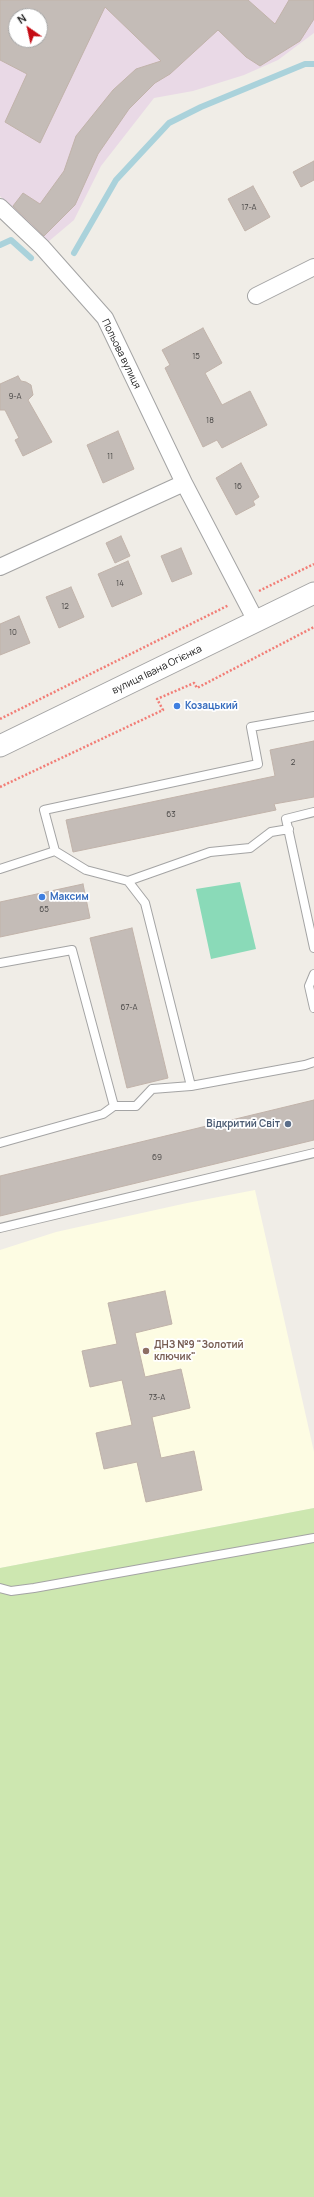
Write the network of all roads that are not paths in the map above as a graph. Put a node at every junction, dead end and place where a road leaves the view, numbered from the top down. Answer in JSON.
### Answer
{"nodes":[{"id":1,"x":0,"y":207,"type":"edge"},
{"id":2,"x":314,"y":267,"type":"edge"},
{"id":3,"x":256,"y":296,"type":"dead end"},
{"id":4,"x":184,"y":483,"type":"junction"},
{"id":5,"x":0,"y":567,"type":"edge"},
{"id":6,"x":314,"y":593,"type":"edge"},
{"id":7,"x":256,"y":622,"type":"junction"},
{"id":8,"x":314,"y":716,"type":"edge"},
{"id":9,"x":0,"y":746,"type":"edge"},
{"id":10,"x":314,"y":812,"type":"edge"},
{"id":11,"x":288,"y":829,"type":"junction"},
{"id":12,"x":55,"y":851,"type":"junction"},
{"id":13,"x":0,"y":869,"type":"edge"},
{"id":14,"x":128,"y":881,"type":"junction"},
{"id":15,"x":314,"y":948,"type":"edge"},
{"id":16,"x":0,"y":963,"type":"edge"},
{"id":17,"x":314,"y":974,"type":"edge"},
{"id":18,"x":314,"y":1008,"type":"edge"},
{"id":19,"x":314,"y":1062,"type":"edge"},
{"id":20,"x":191,"y":1086,"type":"junction"},
{"id":21,"x":114,"y":1106,"type":"junction"},
{"id":22,"x":0,"y":1143,"type":"edge"},
{"id":23,"x":314,"y":1153,"type":"edge"},
{"id":24,"x":0,"y":1228,"type":"edge"},
{"id":25,"x":314,"y":1538,"type":"edge"},
{"id":26,"x":0,"y":1588,"type":"edge"}],
"edges":[{"from":1,"to":4,"type":"street","name":"Польова вулиця"},
{"from":2,"to":3,"type":"street"},
{"from":4,"to":5,"type":"street"},
{"from":4,"to":7,"type":"street","name":"Польова вулиця"},
{"from":6,"to":7,"type":"street","name":"вулиця Івана Огієнка"},
{"from":7,"to":9,"type":"street","name":"вулиця Івана Огієнка"},
{"from":8,"to":12,"type":"lane"},
{"from":10,"to":11,"type":"lane"},
{"from":11,"to":14,"type":"lane"},
{"from":11,"to":15,"type":"lane"},
{"from":12,"to":13,"type":"lane"},
{"from":12,"to":14,"type":"lane"},
{"from":14,"to":20,"type":"lane"},
{"from":16,"to":21,"type":"lane"},
{"from":17,"to":18,"type":"lane"},
{"from":19,"to":20,"type":"lane"},
{"from":20,"to":21,"type":"lane"},
{"from":21,"to":22,"type":"lane"},
{"from":23,"to":24,"type":"lane"},
{"from":25,"to":26,"type":"lane"}]}
